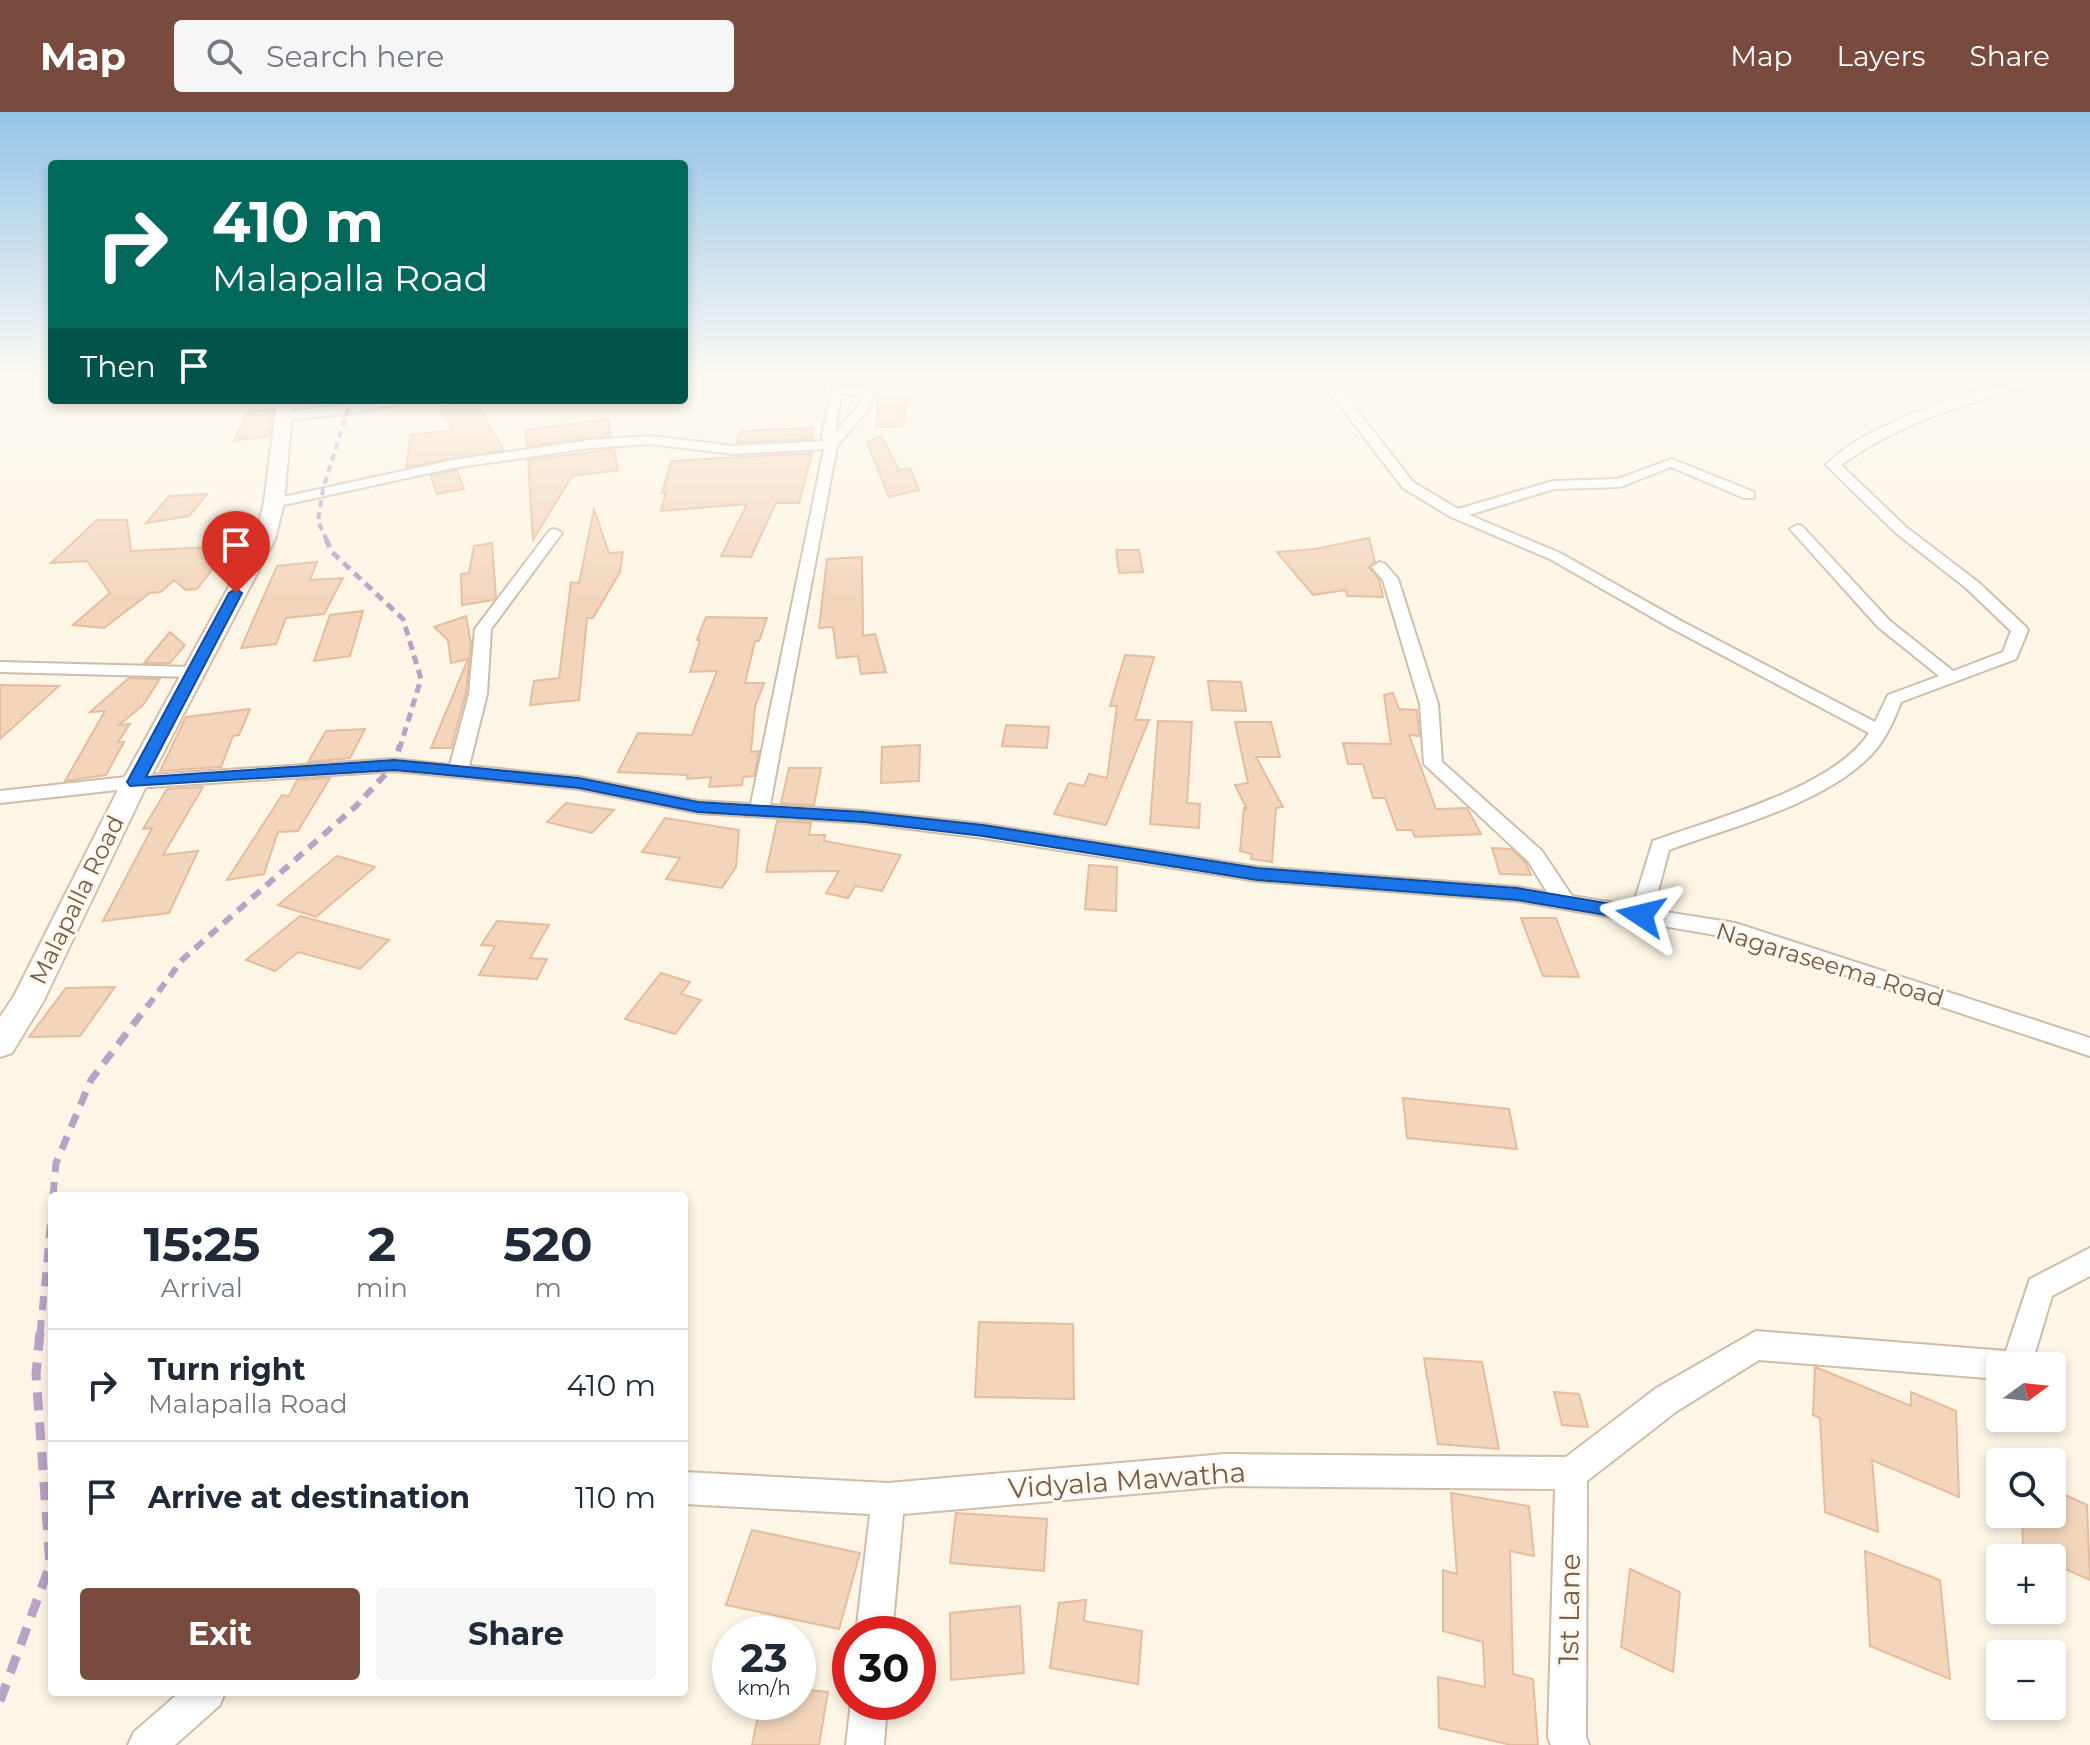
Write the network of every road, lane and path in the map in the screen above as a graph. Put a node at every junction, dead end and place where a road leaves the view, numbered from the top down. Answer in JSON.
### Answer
{"nodes":[{"id":1,"x":279,"y":453,"type":"edge"},
{"id":2,"x":527,"y":453,"type":"edge"},
{"id":3,"x":829,"y":453,"type":"edge"},
{"id":4,"x":1383,"y":453,"type":"edge"},
{"id":5,"x":1848,"y":453,"type":"edge"},
{"id":6,"x":1749,"y":495,"type":"dead end"},
{"id":7,"x":274,"y":503,"type":"junction"},
{"id":8,"x":1456,"y":514,"type":"junction"},
{"id":9,"x":1797,"y":529,"type":"dead end"},
{"id":10,"x":555,"y":533,"type":"dead end"},
{"id":11,"x":1380,"y":567,"type":"dead end"},
{"id":12,"x":0,"y":667,"type":"edge"},
{"id":13,"x":193,"y":672,"type":"junction"},
{"id":14,"x":1953,"y":679,"type":"junction"},
{"id":15,"x":1879,"y":731,"type":"junction"},
{"id":16,"x":458,"y":771,"type":"junction"},
{"id":17,"x":135,"y":782,"type":"junction"},
{"id":18,"x":0,"y":797,"type":"edge"},
{"id":19,"x":759,"y":811,"type":"junction"},
{"id":20,"x":1565,"y":902,"type":"junction"},
{"id":21,"x":1641,"y":915,"type":"junction"},
{"id":22,"x":0,"y":1044,"type":"edge"},
{"id":23,"x":2090,"y":1047,"type":"edge"},
{"id":24,"x":2090,"y":1261,"type":"edge"},
{"id":25,"x":2020,"y":1352,"type":"edge"},
{"id":26,"x":1986,"y":1364,"type":"edge"},
{"id":27,"x":1571,"y":1473,"type":"junction"},
{"id":28,"x":688,"y":1488,"type":"edge"},
{"id":29,"x":888,"y":1499,"type":"junction"},
{"id":30,"x":876,"y":1616,"type":"edge"},
{"id":31,"x":202,"y":1696,"type":"edge"},
{"id":32,"x":867,"y":1720,"type":"edge"},
{"id":33,"x":147,"y":1745,"type":"edge"},
{"id":34,"x":865,"y":1745,"type":"edge"},
{"id":35,"x":1570,"y":1745,"type":"edge"}],
"edges":[{"from":1,"to":7,"type":"street","name":"Malapalla Road"},
{"from":2,"to":7,"type":"street"},
{"from":3,"to":19,"type":"street"},
{"from":4,"to":8,"type":"street"},
{"from":5,"to":14,"type":"street"},
{"from":6,"to":8,"type":"street"},
{"from":7,"to":13,"type":"street","name":"Malapalla Road"},
{"from":8,"to":15,"type":"street"},
{"from":9,"to":14,"type":"street"},
{"from":10,"to":16,"type":"street"},
{"from":11,"to":20,"type":"street"},
{"from":12,"to":13,"type":"street"},
{"from":13,"to":17,"type":"street","name":"Malapalla Road"},
{"from":14,"to":15,"type":"street"},
{"from":15,"to":21,"type":"street"},
{"from":16,"to":17,"type":"street","name":"Nagaraseema Road"},
{"from":16,"to":19,"type":"street","name":"Nagaraseema Road"},
{"from":17,"to":18,"type":"street","name":"Nagaraseema Road"},
{"from":17,"to":22,"type":"street","name":"Malapalla Road"},
{"from":19,"to":20,"type":"street","name":"Nagaraseema Road"},
{"from":20,"to":21,"type":"street","name":"Nagaraseema Road"},
{"from":21,"to":23,"type":"street","name":"Nagaraseema Road"},
{"from":24,"to":25,"type":"street"},
{"from":26,"to":27,"type":"street"},
{"from":27,"to":29,"type":"street","name":"Vidyala Mawatha"},
{"from":27,"to":35,"type":"street","name":"1st Lane"},
{"from":28,"to":29,"type":"street","name":"Vidyala Mawatha"},
{"from":29,"to":30,"type":"street"},
{"from":31,"to":33,"type":"street"},
{"from":32,"to":34,"type":"street"}]}
